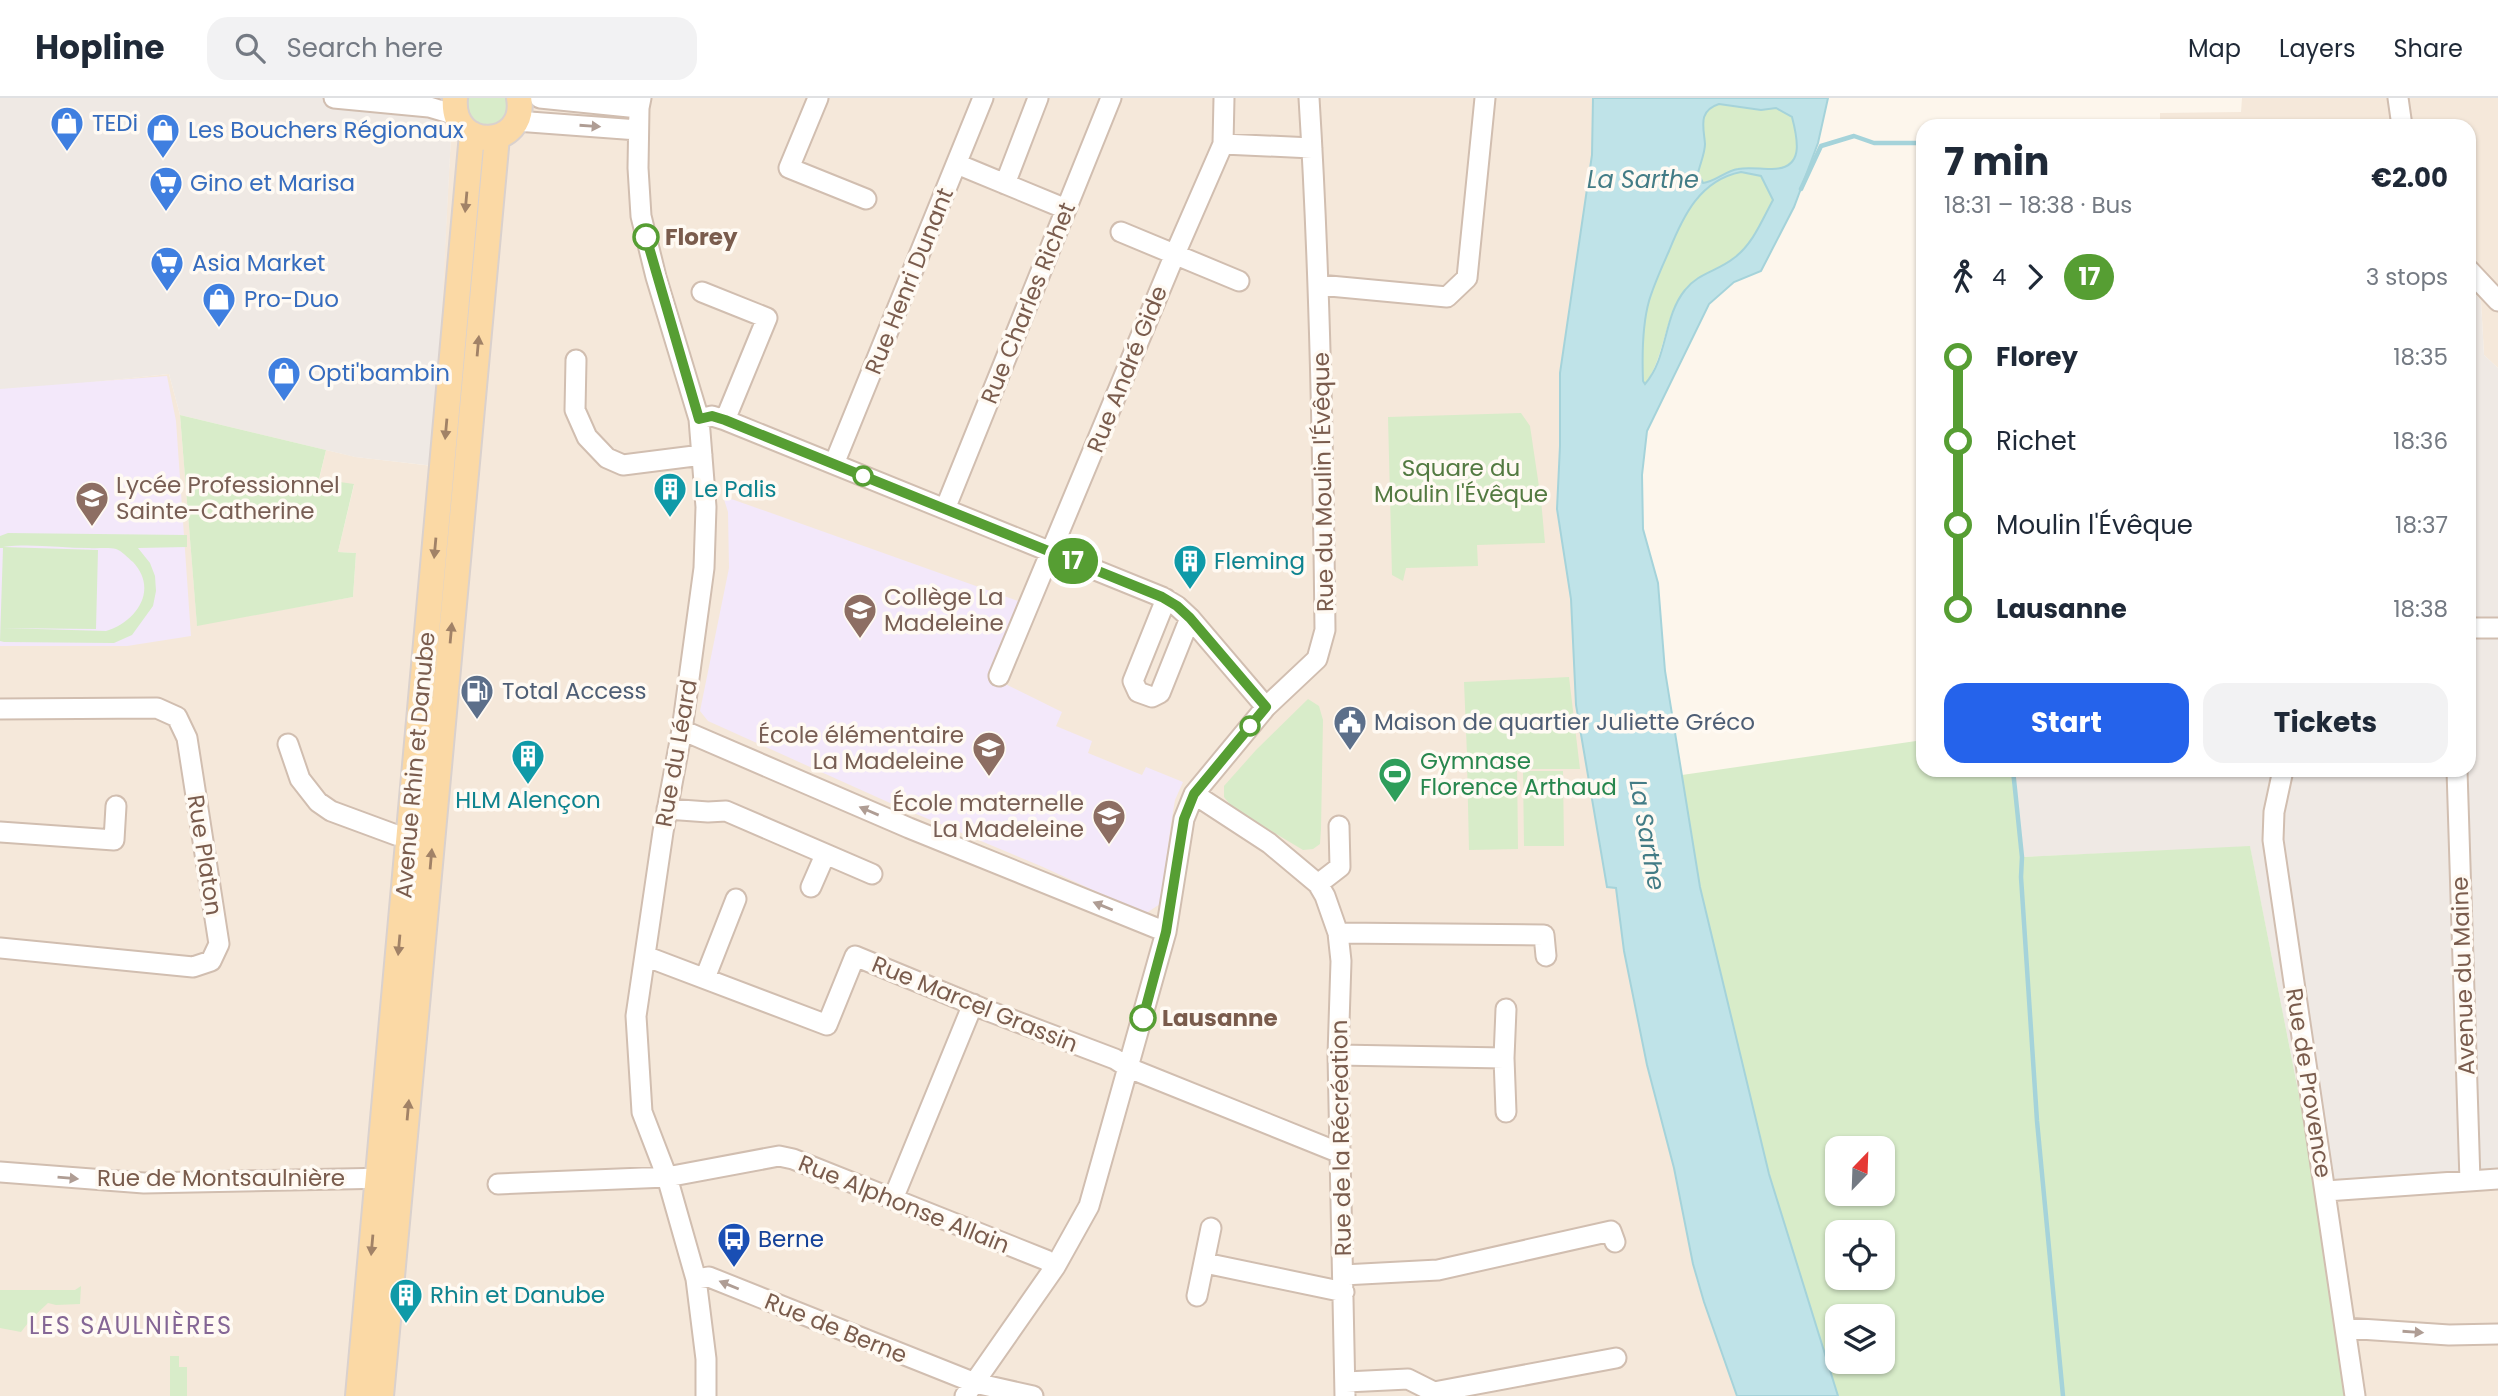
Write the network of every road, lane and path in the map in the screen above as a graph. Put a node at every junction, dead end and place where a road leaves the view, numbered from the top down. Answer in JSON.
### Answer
{"nodes":[{"id":1,"x":334,"y":98,"type":"edge"},
{"id":2,"x":540,"y":98,"type":"edge"},
{"id":3,"x":818,"y":98,"type":"edge"},
{"id":4,"x":984,"y":98,"type":"edge"},
{"id":5,"x":1038,"y":98,"type":"edge"},
{"id":6,"x":1111,"y":98,"type":"edge"},
{"id":7,"x":1224,"y":98,"type":"edge"},
{"id":8,"x":1309,"y":98,"type":"edge"},
{"id":9,"x":1485,"y":98,"type":"edge"},
{"id":10,"x":2398,"y":98,"type":"edge"},
{"id":11,"x":640,"y":103,"type":"edge"},
{"id":12,"x":456,"y":107,"type":"edge"},
{"id":13,"x":518,"y":109,"type":"edge"},
{"id":14,"x":2401,"y":119,"type":"edge"},
{"id":15,"x":638,"y":130,"type":"junction"},
{"id":16,"x":472,"y":134,"type":"junction"},
{"id":17,"x":497,"y":137,"type":"junction"},
{"id":18,"x":1223,"y":144,"type":"junction"},
{"id":19,"x":1312,"y":148,"type":"junction"},
{"id":20,"x":957,"y":164,"type":"junction"},
{"id":21,"x":1004,"y":184,"type":"junction"},
{"id":22,"x":866,"y":199,"type":"dead end"},
{"id":23,"x":1066,"y":209,"type":"junction"},
{"id":24,"x":1121,"y":232,"type":"dead end"},
{"id":25,"x":1175,"y":254,"type":"junction"},
{"id":26,"x":2476,"y":277,"type":"edge"},
{"id":27,"x":1240,"y":281,"type":"dead end"},
{"id":28,"x":1319,"y":285,"type":"junction"},
{"id":29,"x":702,"y":292,"type":"dead end"},
{"id":30,"x":2498,"y":301,"type":"edge"},
{"id":31,"x":576,"y":360,"type":"dead end"},
{"id":32,"x":699,"y":419,"type":"junction"},
{"id":33,"x":725,"y":420,"type":"junction"},
{"id":34,"x":702,"y":456,"type":"junction"},
{"id":35,"x":834,"y":464,"type":"junction"},
{"id":36,"x":945,"y":509,"type":"junction"},
{"id":37,"x":1052,"y":552,"type":"junction"},
{"id":38,"x":1166,"y":599,"type":"junction"},
{"id":39,"x":1190,"y":618,"type":"junction"},
{"id":40,"x":2476,"y":628,"type":"edge"},
{"id":41,"x":2498,"y":628,"type":"edge"},
{"id":42,"x":999,"y":676,"type":"dead end"},
{"id":43,"x":1266,"y":707,"type":"junction"},
{"id":44,"x":0,"y":709,"type":"edge"},
{"id":45,"x":682,"y":730,"type":"junction"},
{"id":46,"x":288,"y":744,"type":"dead end"},
{"id":47,"x":2282,"y":777,"type":"edge"},
{"id":48,"x":2457,"y":777,"type":"edge"},
{"id":49,"x":1194,"y":794,"type":"junction"},
{"id":50,"x":116,"y":806,"type":"dead end"},
{"id":51,"x":667,"y":809,"type":"junction"},
{"id":52,"x":1339,"y":826,"type":"dead end"},
{"id":53,"x":0,"y":831,"type":"edge"},
{"id":54,"x":409,"y":837,"type":"junction"},
{"id":55,"x":825,"y":855,"type":"junction"},
{"id":56,"x":872,"y":874,"type":"dead end"},
{"id":57,"x":1318,"y":884,"type":"junction"},
{"id":58,"x":811,"y":887,"type":"dead end"},
{"id":59,"x":736,"y":899,"type":"dead end"},
{"id":60,"x":1166,"y":932,"type":"junction"},
{"id":61,"x":1338,"y":933,"type":"junction"},
{"id":62,"x":0,"y":948,"type":"edge"},
{"id":63,"x":645,"y":956,"type":"junction"},
{"id":64,"x":1545,"y":957,"type":"dead end"},
{"id":65,"x":705,"y":978,"type":"junction"},
{"id":66,"x":973,"y":1004,"type":"junction"},
{"id":67,"x":1506,"y":1009,"type":"dead end"},
{"id":68,"x":1338,"y":1055,"type":"junction"},
{"id":69,"x":1504,"y":1058,"type":"junction"},
{"id":70,"x":1129,"y":1068,"type":"junction"},
{"id":71,"x":1506,"y":1112,"type":"dead end"},
{"id":72,"x":1340,"y":1153,"type":"junction"},
{"id":73,"x":0,"y":1172,"type":"edge"},
{"id":74,"x":667,"y":1177,"type":"junction"},
{"id":75,"x":390,"y":1178,"type":"junction"},
{"id":76,"x":2498,"y":1179,"type":"edge"},
{"id":77,"x":2470,"y":1181,"type":"junction"},
{"id":78,"x":498,"y":1184,"type":"dead end"},
{"id":79,"x":2326,"y":1191,"type":"junction"},
{"id":80,"x":893,"y":1199,"type":"junction"},
{"id":81,"x":1211,"y":1228,"type":"dead end"},
{"id":82,"x":1615,"y":1242,"type":"dead end"},
{"id":83,"x":1205,"y":1263,"type":"junction"},
{"id":84,"x":1055,"y":1267,"type":"junction"},
{"id":85,"x":696,"y":1279,"type":"junction"},
{"id":86,"x":1343,"y":1284,"type":"junction"},
{"id":87,"x":1197,"y":1296,"type":"dead end"},
{"id":88,"x":2345,"y":1328,"type":"junction"},
{"id":89,"x":2498,"y":1334,"type":"edge"},
{"id":90,"x":1616,"y":1358,"type":"dead end"},
{"id":91,"x":970,"y":1389,"type":"edge"},
{"id":92,"x":1345,"y":1389,"type":"edge"},
{"id":93,"x":358,"y":1396,"type":"edge"},
{"id":94,"x":381,"y":1396,"type":"edge"},
{"id":95,"x":706,"y":1396,"type":"edge"},
{"id":96,"x":1033,"y":1396,"type":"edge"},
{"id":97,"x":2355,"y":1396,"type":"edge"}],
"edges":[{"from":1,"to":12,"type":"street"},
{"from":2,"to":11,"type":"street"},
{"from":3,"to":22,"type":"street"},
{"from":4,"to":20,"type":"street","name":"Rue Henri Dunant"},
{"from":5,"to":21,"type":"street"},
{"from":6,"to":23,"type":"street","name":"Rue Charles Richet"},
{"from":7,"to":18,"type":"street"},
{"from":8,"to":19,"type":"street","name":"Rue du Moulin l'Évêque"},
{"from":9,"to":28,"type":"street"},
{"from":10,"to":14,"type":"street"},
{"from":11,"to":15,"type":"street","name":"Rue du Léard"},
{"from":12,"to":16,"type":"main road"},
{"from":13,"to":15,"type":"street","one_way":true},
{"from":13,"to":17,"type":"main road"},
{"from":15,"to":32,"type":"street","name":"Rue du Léard"},
{"from":16,"to":17,"type":"main road"},
{"from":16,"to":54,"type":"main road","name":"Avenue Rhin et Danube","one_way":true},
{"from":75,"to":17,"type":"main road","name":"Avenue Rhin et Danube","one_way":true},
{"from":18,"to":19,"type":"street"},
{"from":18,"to":25,"type":"street","name":"Rue André Gide"},
{"from":19,"to":28,"type":"street","name":"Rue du Moulin l'Évêque"},
{"from":20,"to":21,"type":"street"},
{"from":20,"to":35,"type":"street","name":"Rue Henri Dunant"},
{"from":21,"to":23,"type":"street"},
{"from":23,"to":36,"type":"street","name":"Rue Charles Richet"},
{"from":24,"to":25,"type":"street"},
{"from":25,"to":27,"type":"street"},
{"from":25,"to":37,"type":"street","name":"Rue André Gide"},
{"from":26,"to":30,"type":"street"},
{"from":28,"to":43,"type":"street","name":"Rue du Moulin l'Évêque"},
{"from":29,"to":33,"type":"street"},
{"from":31,"to":34,"type":"street"},
{"from":32,"to":33,"type":"street"},
{"from":32,"to":34,"type":"street","name":"Rue du Léard"},
{"from":33,"to":35,"type":"street"},
{"from":34,"to":45,"type":"street","name":"Rue du Léard"},
{"from":35,"to":36,"type":"street"},
{"from":36,"to":37,"type":"street"},
{"from":37,"to":38,"type":"street"},
{"from":37,"to":42,"type":"street","name":"Rue André Gide"},
{"from":38,"to":39,"type":"street"},
{"from":38,"to":39,"type":"street"},
{"from":39,"to":43,"type":"street"},
{"from":40,"to":41,"type":"street"},
{"from":43,"to":49,"type":"street","name":"Rue du Moulin l'Évêque"},
{"from":44,"to":62,"type":"street","name":"Rue Platon"},
{"from":45,"to":51,"type":"street","name":"Rue du Léard"},
{"from":60,"to":45,"type":"street","one_way":true},
{"from":46,"to":54,"type":"street"},
{"from":47,"to":79,"type":"street","name":"Rue de Provence"},
{"from":48,"to":77,"type":"street","name":"Avenue du Maine"},
{"from":49,"to":57,"type":"street","name":"Rue de la Récréation"},
{"from":49,"to":60,"type":"street","name":"Rue du Moulin l'Évêque"},
{"from":50,"to":53,"type":"street"},
{"from":51,"to":55,"type":"street"},
{"from":51,"to":63,"type":"street","name":"Rue du Léard"},
{"from":52,"to":57,"type":"street"},
{"from":54,"to":75,"type":"main road","name":"Avenue Rhin et Danube","one_way":true},
{"from":55,"to":56,"type":"street"},
{"from":55,"to":58,"type":"street"},
{"from":57,"to":61,"type":"street","name":"Rue de la Récréation"},
{"from":59,"to":65,"type":"street"},
{"from":60,"to":70,"type":"street","name":"Rue du Moulin l'Évêque"},
{"from":61,"to":64,"type":"street"},
{"from":61,"to":68,"type":"street","name":"Rue de la Récréation"},
{"from":63,"to":65,"type":"street","name":"Rue Marcel Grassin"},
{"from":63,"to":74,"type":"street","name":"Rue du Léard"},
{"from":65,"to":66,"type":"street","name":"Rue Marcel Grassin"},
{"from":66,"to":70,"type":"street","name":"Rue Marcel Grassin"},
{"from":66,"to":80,"type":"street"},
{"from":67,"to":69,"type":"street"},
{"from":68,"to":69,"type":"street"},
{"from":68,"to":72,"type":"street","name":"Rue de la Récréation"},
{"from":69,"to":71,"type":"street"},
{"from":70,"to":72,"type":"street","name":"Rue Marcel Grassin"},
{"from":70,"to":84,"type":"street","name":"Rue du Moulin l'Évêque"},
{"from":72,"to":86,"type":"street","name":"Rue de la Récréation"},
{"from":73,"to":75,"type":"street","name":"Rue de Montsaulnière","one_way":true},
{"from":74,"to":78,"type":"street","name":"Rue Alphonse Allain"},
{"from":74,"to":80,"type":"street","name":"Rue Alphonse Allain"},
{"from":74,"to":85,"type":"street","name":"Rue du Léard"},
{"from":75,"to":93,"type":"main road","name":"Avenue Rhin et Danube","one_way":true},
{"from":75,"to":94,"type":"main road","name":"Avenue Rhin et Danube"},
{"from":76,"to":77,"type":"street"},
{"from":77,"to":79,"type":"street"},
{"from":79,"to":88,"type":"street","name":"Rue de Provence"},
{"from":80,"to":84,"type":"street","name":"Rue Alphonse Allain"},
{"from":81,"to":83,"type":"street"},
{"from":82,"to":86,"type":"street"},
{"from":83,"to":86,"type":"street"},
{"from":83,"to":87,"type":"street"},
{"from":84,"to":91,"type":"street","name":"Rue du Moulin l'Évêque"},
{"from":91,"to":85,"type":"street","name":"Rue de Berne","one_way":true},
{"from":85,"to":95,"type":"street","name":"Rue du Léard"},
{"from":86,"to":92,"type":"street","name":"Rue de la Récréation"},
{"from":88,"to":89,"type":"street","one_way":true},
{"from":88,"to":97,"type":"street","name":"Rue de Provence"},
{"from":90,"to":92,"type":"street"},
{"from":91,"to":96,"type":"street","name":"Rue de Berne"}]}
